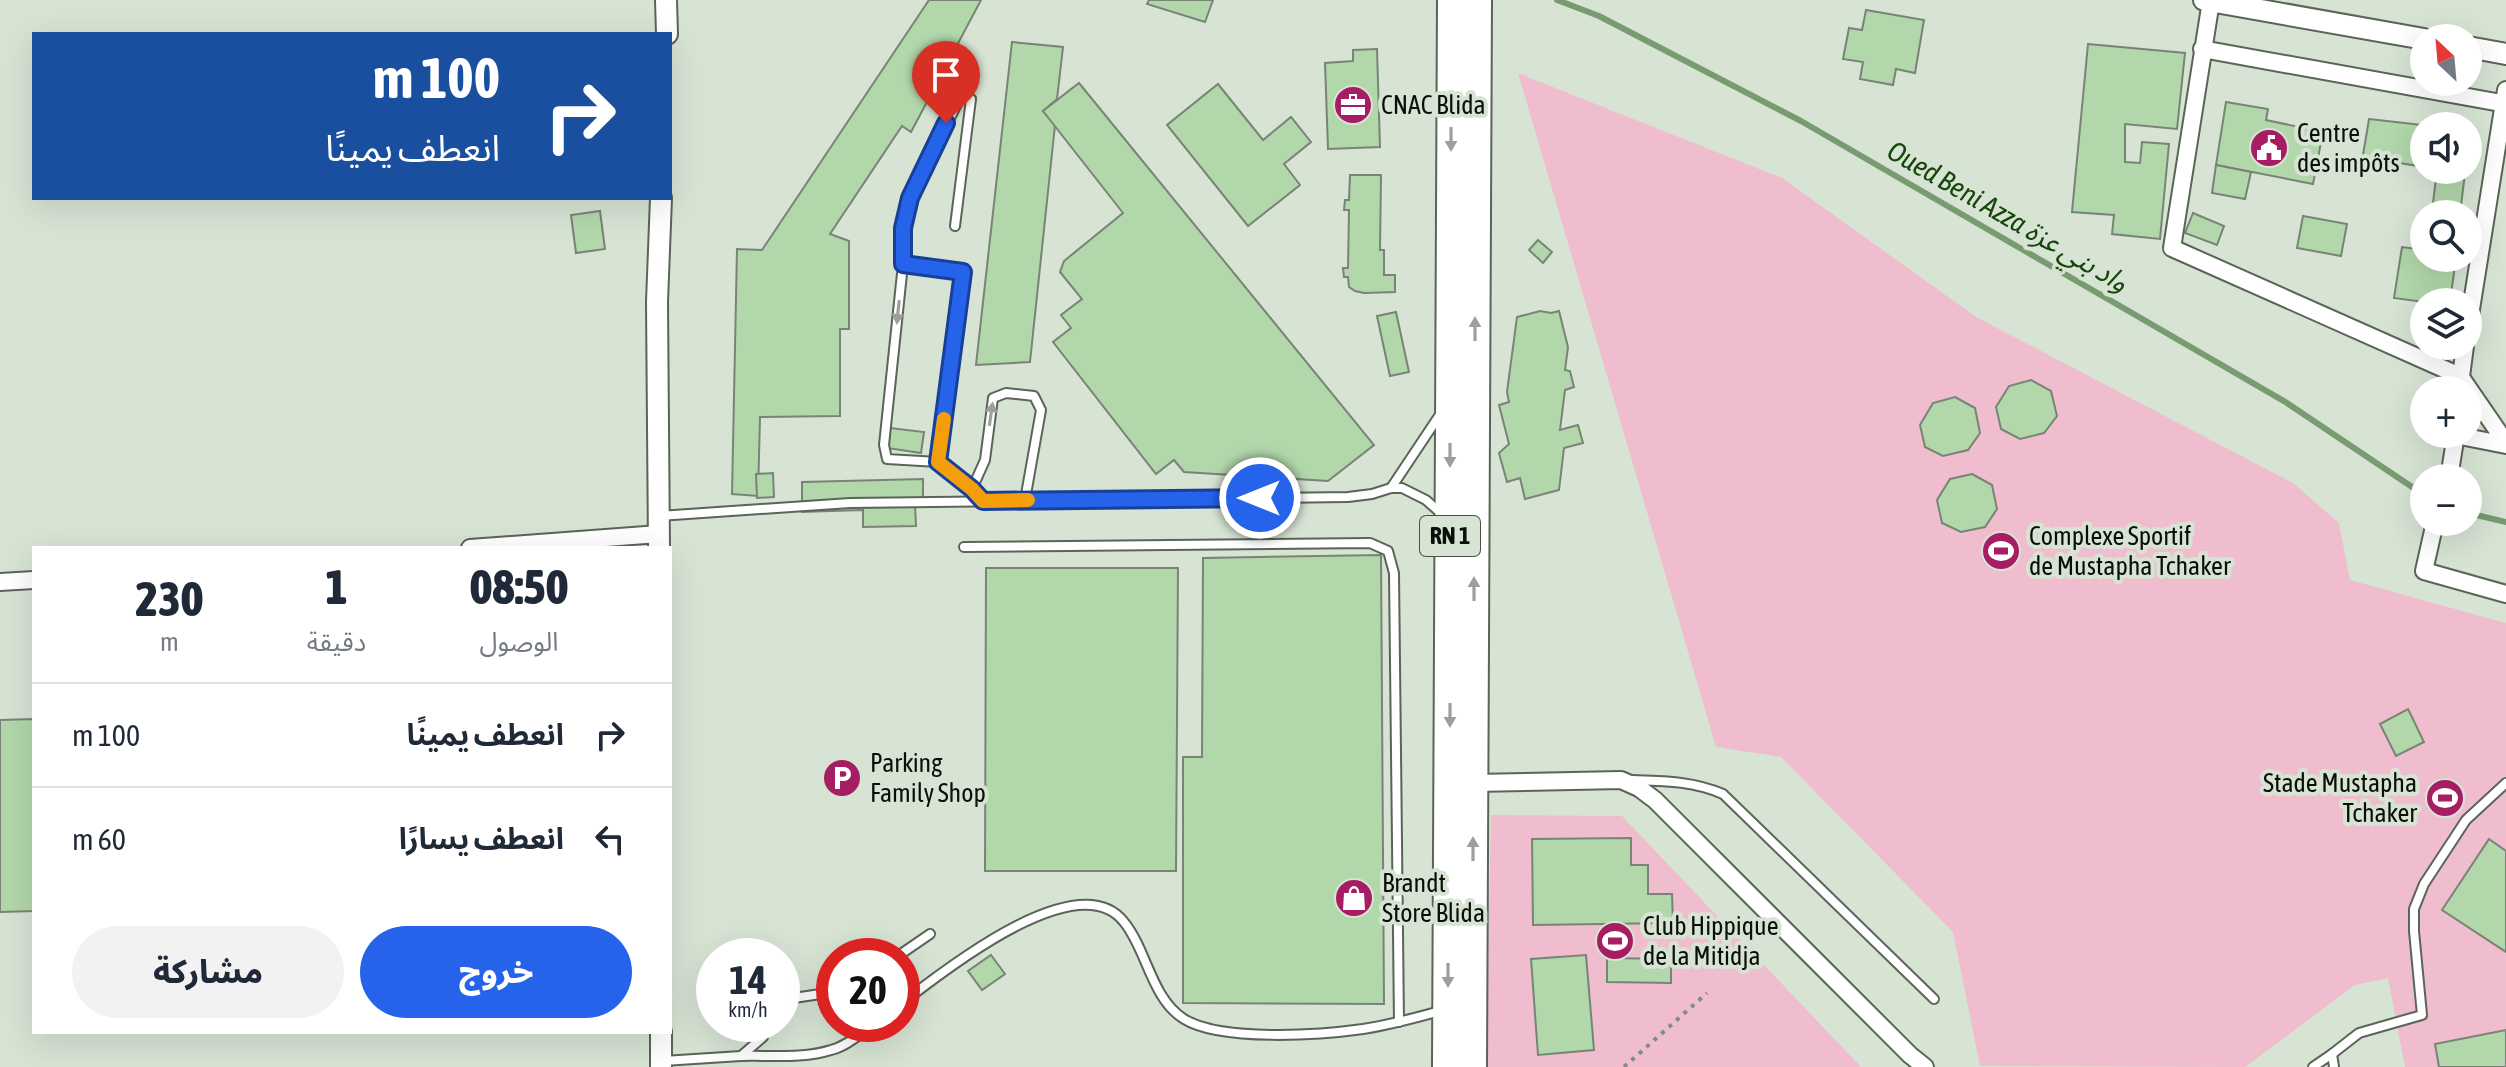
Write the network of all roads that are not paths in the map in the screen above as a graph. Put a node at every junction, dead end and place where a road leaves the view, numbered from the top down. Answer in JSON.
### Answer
{"nodes":[{"id":1,"x":667,"y":1,"type":"edge"},
{"id":2,"x":2207,"y":1,"type":"edge"},
{"id":3,"x":1465,"y":4,"type":"edge"},
{"id":4,"x":667,"y":32,"type":"edge"},
{"id":5,"x":2410,"y":37,"type":"edge"},
{"id":6,"x":2202,"y":49,"type":"junction"},
{"id":7,"x":2482,"y":50,"type":"edge"},
{"id":8,"x":2506,"y":54,"type":"edge"},
{"id":9,"x":2505,"y":99,"type":"edge"},
{"id":10,"x":661,"y":200,"type":"edge"},
{"id":11,"x":955,"y":226,"type":"dead end"},
{"id":12,"x":903,"y":264,"type":"junction"},
{"id":13,"x":2474,"y":288,"type":"edge"},
{"id":14,"x":2445,"y":376,"type":"edge"},
{"id":15,"x":1450,"y":399,"type":"junction"},
{"id":16,"x":2482,"y":412,"type":"edge"},
{"id":17,"x":2482,"y":440,"type":"edge"},
{"id":18,"x":2506,"y":444,"type":"edge"},
{"id":19,"x":938,"y":462,"type":"junction"},
{"id":20,"x":1391,"y":488,"type":"junction"},
{"id":21,"x":972,"y":489,"type":"junction"},
{"id":22,"x":1025,"y":500,"type":"junction"},
{"id":23,"x":983,"y":501,"type":"junction"},
{"id":24,"x":1450,"y":521,"type":"junction"},
{"id":25,"x":658,"y":533,"type":"edge"},
{"id":26,"x":2432,"y":536,"type":"edge"},
{"id":27,"x":495,"y":546,"type":"edge"},
{"id":28,"x":964,"y":547,"type":"dead end"},
{"id":29,"x":32,"y":580,"type":"edge"},
{"id":30,"x":0,"y":582,"type":"edge"},
{"id":31,"x":2506,"y":594,"type":"edge"},
{"id":32,"x":1621,"y":780,"type":"junction"},
{"id":33,"x":1474,"y":783,"type":"junction"},
{"id":34,"x":2506,"y":783,"type":"edge"},
{"id":35,"x":930,"y":934,"type":"dead end"},
{"id":36,"x":920,"y":941,"type":"edge"},
{"id":37,"x":920,"y":990,"type":"edge"},
{"id":38,"x":1934,"y":999,"type":"dead end"},
{"id":39,"x":1448,"y":1009,"type":"junction"},
{"id":40,"x":1399,"y":1022,"type":"junction"},
{"id":41,"x":661,"y":1034,"type":"edge"},
{"id":42,"x":757,"y":1042,"type":"edge"},
{"id":43,"x":848,"y":1042,"type":"edge"},
{"id":44,"x":2332,"y":1054,"type":"junction"},
{"id":45,"x":741,"y":1056,"type":"junction"},
{"id":46,"x":661,"y":1064,"type":"edge"},
{"id":47,"x":1447,"y":1067,"type":"edge"},
{"id":48,"x":1472,"y":1067,"type":"edge"},
{"id":49,"x":1925,"y":1067,"type":"edge"},
{"id":50,"x":2313,"y":1067,"type":"edge"},
{"id":51,"x":2334,"y":1067,"type":"edge"}],
"edges":[{"from":1,"to":4,"type":"street"},
{"from":2,"to":5,"type":"street"},
{"from":2,"to":6,"type":"street"},
{"from":3,"to":15,"type":"highway","number":"RN 1","one_way":true},
{"from":33,"to":3,"type":"highway","number":"RN 1","one_way":true},
{"from":6,"to":9,"type":"street"},
{"from":6,"to":14,"type":"street"},
{"from":7,"to":8,"type":"street"},
{"from":9,"to":13,"type":"street"},
{"from":10,"to":25,"type":"street"},
{"from":11,"to":12,"type":"lane"},
{"from":12,"to":19,"type":"lane","one_way":true},
{"from":12,"to":19,"type":"lane"},
{"from":15,"to":20,"type":"lane"},
{"from":15,"to":24,"type":"highway","number":"RN 1","one_way":true},
{"from":16,"to":18,"type":"street"},
{"from":17,"to":18,"type":"street"},
{"from":19,"to":21,"type":"lane"},
{"from":20,"to":22,"type":"lane"},
{"from":20,"to":24,"type":"lane"},
{"from":21,"to":22,"type":"lane","one_way":true},
{"from":21,"to":23,"type":"lane"},
{"from":22,"to":23,"type":"lane"},
{"from":23,"to":25,"type":"lane"},
{"from":24,"to":39,"type":"highway","number":"RN 1","one_way":true},
{"from":25,"to":27,"type":"street"},
{"from":26,"to":31,"type":"street"},
{"from":28,"to":40,"type":"lane"},
{"from":29,"to":30,"type":"street"},
{"from":32,"to":33,"type":"street"},
{"from":32,"to":38,"type":"lane"},
{"from":32,"to":49,"type":"street"},
{"from":48,"to":33,"type":"highway","number":"RN 1","one_way":true},
{"from":34,"to":44,"type":"lane"},
{"from":35,"to":36,"type":"lane"},
{"from":37,"to":40,"type":"lane"},
{"from":39,"to":40,"type":"lane"},
{"from":39,"to":47,"type":"highway","number":"RN 1"},
{"from":41,"to":46,"type":"street"},
{"from":42,"to":45,"type":"lane"},
{"from":43,"to":45,"type":"lane"},
{"from":44,"to":50,"type":"lane"},
{"from":44,"to":51,"type":"lane"},
{"from":45,"to":46,"type":"lane"}]}
